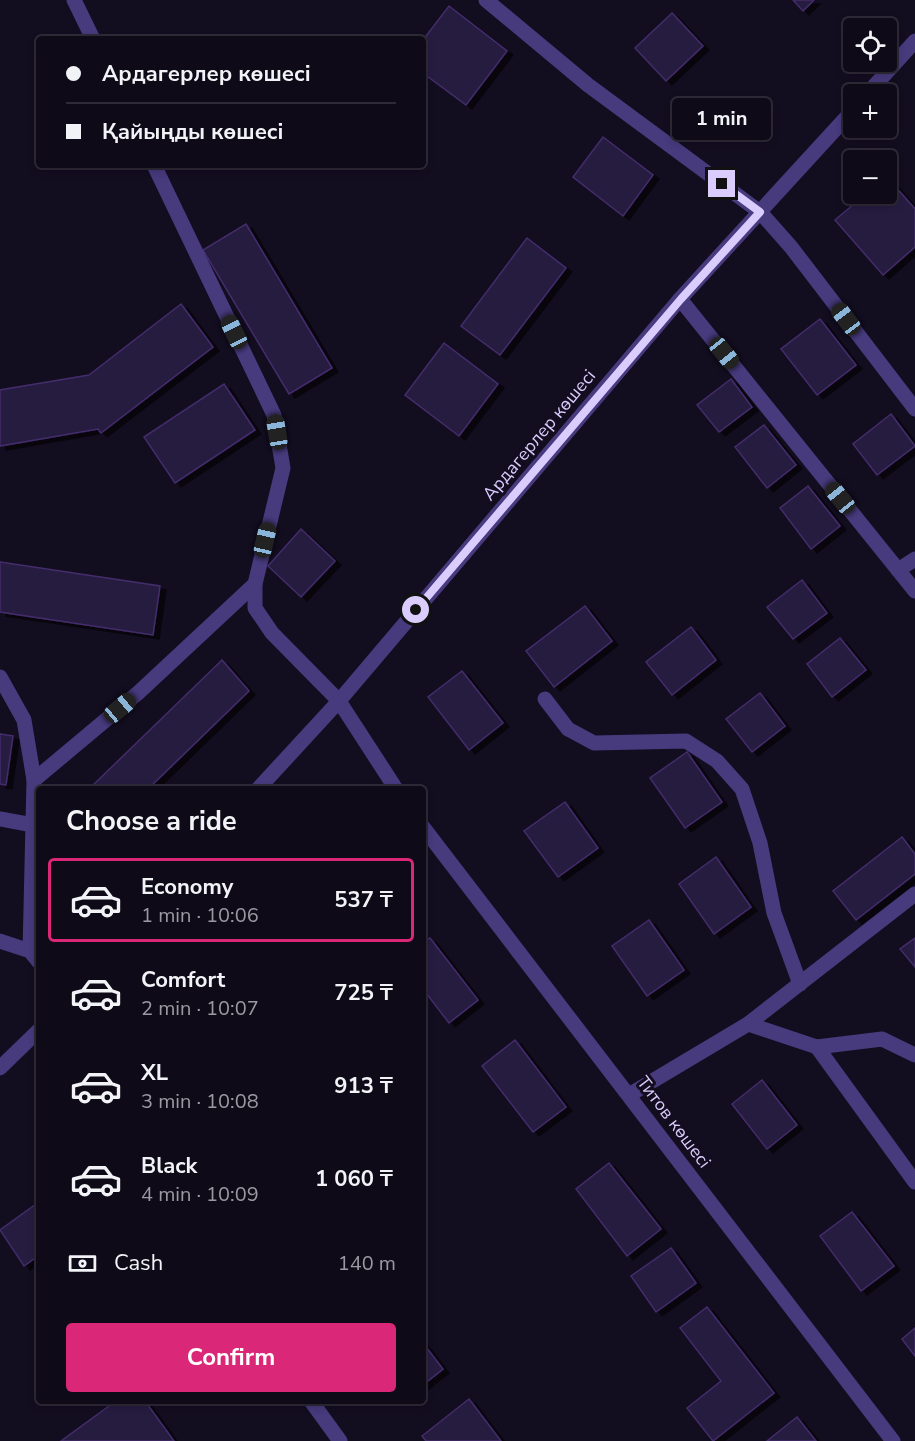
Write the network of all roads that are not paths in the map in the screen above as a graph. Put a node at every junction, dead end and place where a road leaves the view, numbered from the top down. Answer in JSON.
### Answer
{"nodes":[{"id":1,"x":74,"y":0,"type":"edge"},
{"id":2,"x":486,"y":0,"type":"edge"},
{"id":3,"x":92,"y":36,"type":"edge"},
{"id":4,"x":915,"y":41,"type":"edge"},
{"id":5,"x":876,"y":84,"type":"edge"},
{"id":6,"x":843,"y":121,"type":"edge"},
{"id":7,"x":155,"y":168,"type":"edge"},
{"id":8,"x":760,"y":212,"type":"junction"},
{"id":9,"x":681,"y":299,"type":"junction"},
{"id":10,"x":915,"y":409,"type":"edge"},
{"id":11,"x":915,"y":559,"type":"edge"},
{"id":12,"x":898,"y":570,"type":"junction"},
{"id":13,"x":255,"y":585,"type":"junction"},
{"id":14,"x":915,"y":591,"type":"edge"},
{"id":15,"x":0,"y":677,"type":"edge"},
{"id":16,"x":545,"y":699,"type":"dead end"},
{"id":17,"x":339,"y":701,"type":"junction"},
{"id":18,"x":34,"y":780,"type":"junction"},
{"id":19,"x":261,"y":786,"type":"edge"},
{"id":20,"x":394,"y":786,"type":"edge"},
{"id":21,"x":0,"y":819,"type":"edge"},
{"id":22,"x":33,"y":825,"type":"junction"},
{"id":23,"x":426,"y":831,"type":"edge"},
{"id":24,"x":915,"y":894,"type":"edge"},
{"id":25,"x":0,"y":941,"type":"edge"},
{"id":26,"x":34,"y":957,"type":"edge"},
{"id":27,"x":800,"y":984,"type":"junction"},
{"id":28,"x":748,"y":1024,"type":"junction"},
{"id":29,"x":36,"y":1039,"type":"edge"},
{"id":30,"x":816,"y":1047,"type":"junction"},
{"id":31,"x":915,"y":1055,"type":"edge"},
{"id":32,"x":0,"y":1068,"type":"edge"},
{"id":33,"x":629,"y":1095,"type":"junction"},
{"id":34,"x":915,"y":1182,"type":"edge"},
{"id":35,"x":313,"y":1404,"type":"edge"},
{"id":36,"x":340,"y":1441,"type":"edge"},
{"id":37,"x":893,"y":1441,"type":"edge"}],
"edges":[{"from":1,"to":3,"type":"street"},
{"from":2,"to":8,"type":"street"},
{"from":4,"to":5,"type":"street"},
{"from":6,"to":8,"type":"street","name":"Ардагерлер көшесі"},
{"from":7,"to":13,"type":"street"},
{"from":8,"to":9,"type":"street","name":"Ардагерлер көшесі"},
{"from":8,"to":10,"type":"street"},
{"from":9,"to":12,"type":"street"},
{"from":9,"to":17,"type":"street","name":"Ардагерлер көшесі"},
{"from":11,"to":12,"type":"street"},
{"from":12,"to":14,"type":"street"},
{"from":13,"to":17,"type":"street"},
{"from":13,"to":18,"type":"street"},
{"from":15,"to":18,"type":"street"},
{"from":16,"to":27,"type":"street"},
{"from":17,"to":19,"type":"street","name":"Ардагерлер көшесі"},
{"from":17,"to":20,"type":"street"},
{"from":18,"to":22,"type":"street"},
{"from":21,"to":22,"type":"street"},
{"from":22,"to":26,"type":"street"},
{"from":23,"to":33,"type":"street","name":"Титов көшесі"},
{"from":24,"to":27,"type":"street"},
{"from":25,"to":26,"type":"street"},
{"from":27,"to":28,"type":"street"},
{"from":28,"to":30,"type":"street"},
{"from":28,"to":33,"type":"street"},
{"from":29,"to":32,"type":"street"},
{"from":30,"to":31,"type":"street"},
{"from":30,"to":34,"type":"street"},
{"from":33,"to":37,"type":"street","name":"Титов көшесі"},
{"from":35,"to":36,"type":"street"}]}
